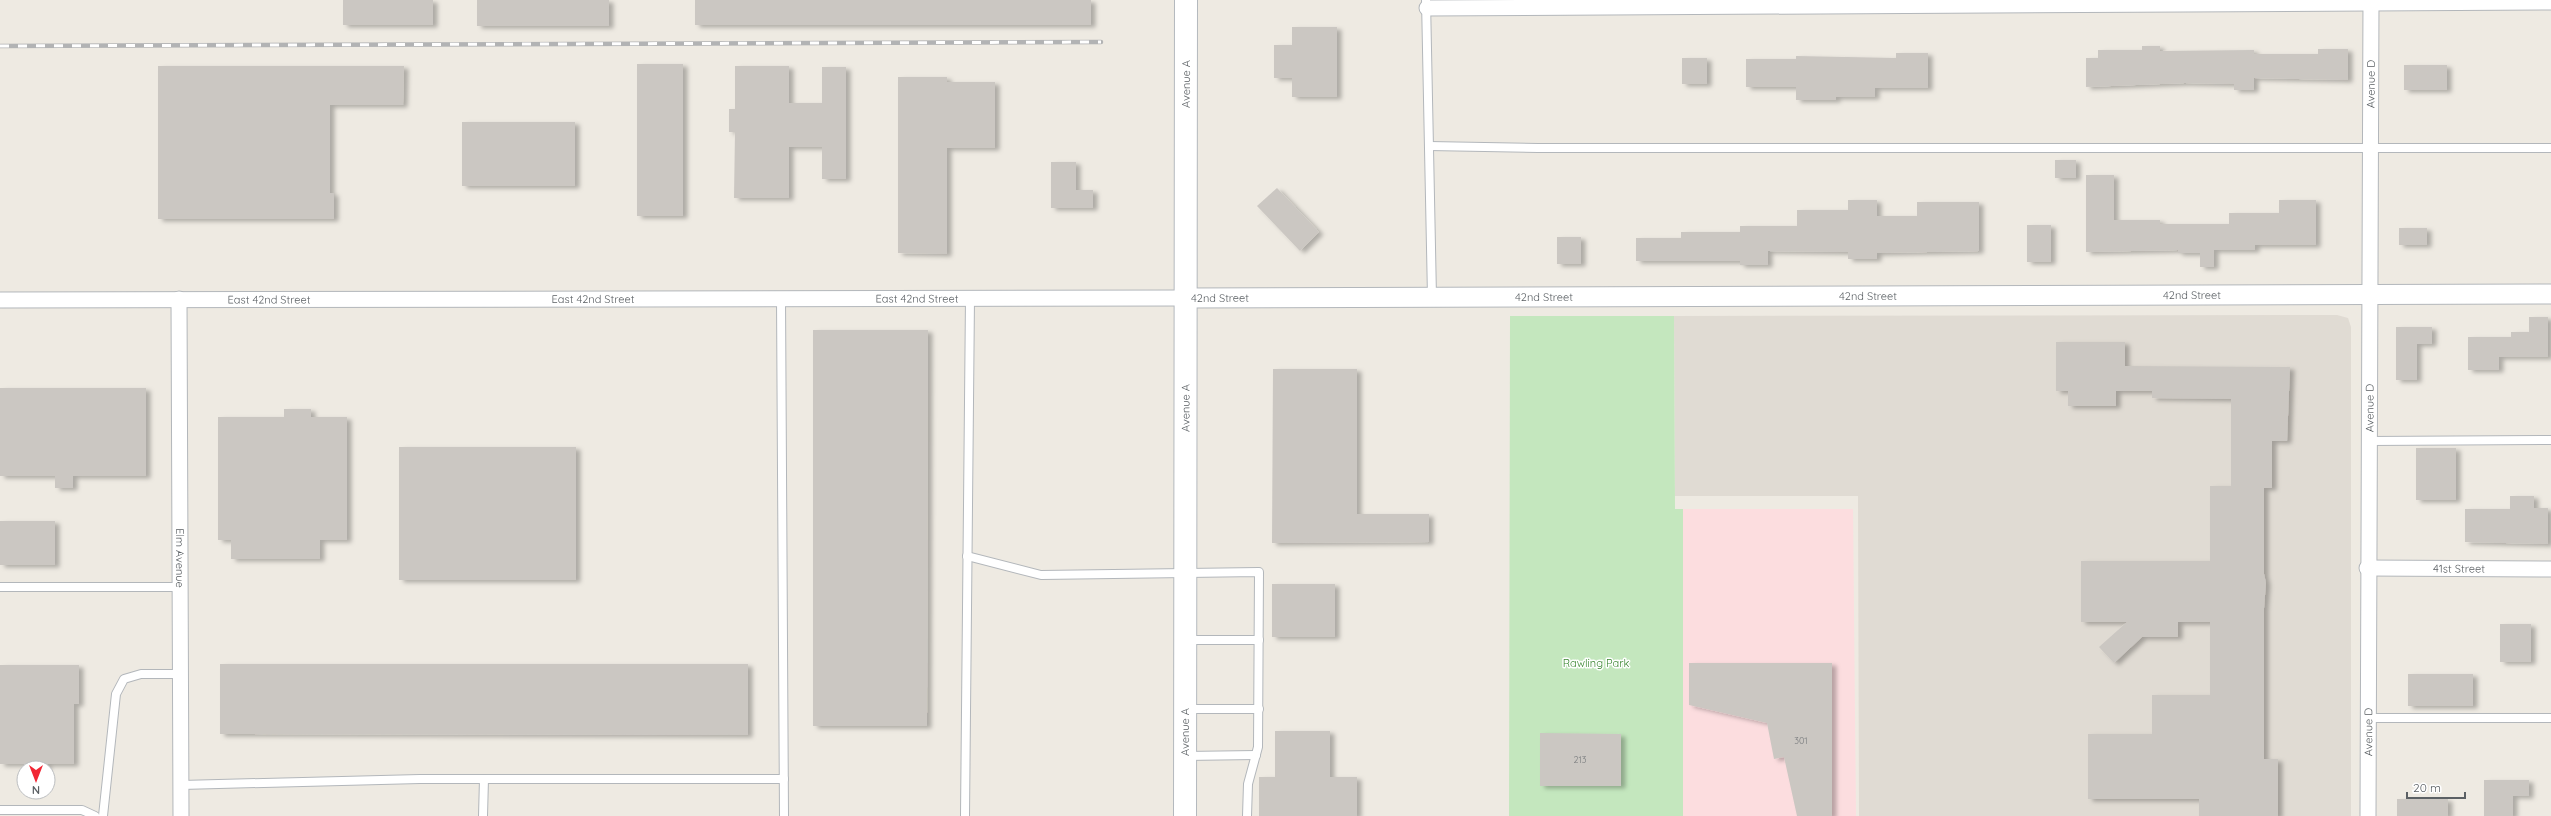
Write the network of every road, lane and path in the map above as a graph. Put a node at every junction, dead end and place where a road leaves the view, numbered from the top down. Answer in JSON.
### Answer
{"nodes":[{"id":1,"x":1186,"y":0,"type":"edge"},
{"id":2,"x":2371,"y":1,"type":"edge"},
{"id":3,"x":2511,"y":1,"type":"edge"},
{"id":4,"x":2551,"y":2,"type":"edge"},
{"id":5,"x":1426,"y":4,"type":"edge"},
{"id":6,"x":1429,"y":146,"type":"junction"},
{"id":7,"x":2370,"y":148,"type":"junction"},
{"id":8,"x":2551,"y":148,"type":"edge"},
{"id":9,"x":2551,"y":294,"type":"edge"},
{"id":10,"x":2368,"y":295,"type":"junction"},
{"id":11,"x":1432,"y":297,"type":"junction"},
{"id":12,"x":781,"y":298,"type":"junction"},
{"id":13,"x":970,"y":298,"type":"junction"},
{"id":14,"x":1186,"y":298,"type":"junction"},
{"id":15,"x":179,"y":299,"type":"junction"},
{"id":16,"x":0,"y":300,"type":"edge"},
{"id":17,"x":2551,"y":440,"type":"edge"},
{"id":18,"x":2368,"y":441,"type":"junction"},
{"id":19,"x":967,"y":556,"type":"junction"},
{"id":20,"x":2367,"y":568,"type":"junction"},
{"id":21,"x":2551,"y":569,"type":"edge"},
{"id":22,"x":1185,"y":572,"type":"junction"},
{"id":23,"x":0,"y":587,"type":"edge"},
{"id":24,"x":180,"y":587,"type":"junction"},
{"id":25,"x":1185,"y":640,"type":"junction"},
{"id":26,"x":1259,"y":640,"type":"junction"},
{"id":27,"x":180,"y":674,"type":"junction"},
{"id":28,"x":1185,"y":709,"type":"junction"},
{"id":29,"x":1259,"y":709,"type":"junction"},
{"id":30,"x":2366,"y":718,"type":"junction"},
{"id":31,"x":2551,"y":718,"type":"edge"},
{"id":32,"x":1256,"y":755,"type":"junction"},
{"id":33,"x":1185,"y":756,"type":"junction"},
{"id":34,"x":484,"y":779,"type":"junction"},
{"id":35,"x":784,"y":779,"type":"junction"},
{"id":36,"x":181,"y":785,"type":"junction"},
{"id":37,"x":0,"y":810,"type":"edge"},
{"id":38,"x":96,"y":816,"type":"edge"},
{"id":39,"x":103,"y":816,"type":"edge"},
{"id":40,"x":181,"y":816,"type":"edge"},
{"id":41,"x":483,"y":816,"type":"edge"},
{"id":42,"x":784,"y":816,"type":"edge"},
{"id":43,"x":965,"y":816,"type":"edge"},
{"id":44,"x":1185,"y":816,"type":"edge"},
{"id":45,"x":1247,"y":816,"type":"edge"},
{"id":46,"x":2368,"y":816,"type":"edge"}],
"edges":[{"from":1,"to":14,"type":"main road","name":"Avenue A"},
{"from":2,"to":3,"type":"street"},
{"from":2,"to":5,"type":"street"},
{"from":2,"to":7,"type":"street","name":"Avenue D"},
{"from":3,"to":4,"type":"street"},
{"from":5,"to":6,"type":"lane"},
{"from":6,"to":7,"type":"lane"},
{"from":6,"to":11,"type":"lane"},
{"from":7,"to":8,"type":"lane"},
{"from":7,"to":10,"type":"street","name":"Avenue D"},
{"from":9,"to":10,"type":"street","name":"42nd Street"},
{"from":10,"to":11,"type":"street","name":"42nd Street"},
{"from":10,"to":18,"type":"street","name":"Avenue D"},
{"from":11,"to":14,"type":"street","name":"42nd Street"},
{"from":12,"to":13,"type":"street","name":"East 42nd Street"},
{"from":12,"to":15,"type":"street","name":"East 42nd Street"},
{"from":12,"to":35,"type":"lane"},
{"from":13,"to":14,"type":"street","name":"East 42nd Street"},
{"from":13,"to":19,"type":"lane"},
{"from":14,"to":22,"type":"main road","name":"Avenue A"},
{"from":15,"to":16,"type":"street","name":"East 42nd Street"},
{"from":15,"to":24,"type":"street","name":"Elm Avenue"},
{"from":17,"to":18,"type":"lane"},
{"from":18,"to":20,"type":"street","name":"Avenue D"},
{"from":19,"to":22,"type":"lane"},
{"from":19,"to":43,"type":"lane"},
{"from":20,"to":21,"type":"street","name":"41st Street"},
{"from":20,"to":30,"type":"street","name":"Avenue D"},
{"from":22,"to":25,"type":"main road","name":"Avenue A"},
{"from":22,"to":26,"type":"lane"},
{"from":23,"to":24,"type":"lane"},
{"from":24,"to":27,"type":"street","name":"Elm Avenue"},
{"from":25,"to":26,"type":"lane"},
{"from":25,"to":28,"type":"main road","name":"Avenue A"},
{"from":26,"to":29,"type":"lane"},
{"from":27,"to":36,"type":"street","name":"Elm Avenue"},
{"from":27,"to":39,"type":"lane"},
{"from":28,"to":29,"type":"lane"},
{"from":28,"to":33,"type":"main road","name":"Avenue A"},
{"from":29,"to":32,"type":"lane"},
{"from":30,"to":31,"type":"lane"},
{"from":30,"to":46,"type":"street","name":"Avenue D"},
{"from":32,"to":33,"type":"lane"},
{"from":32,"to":45,"type":"lane"},
{"from":33,"to":44,"type":"main road","name":"Avenue A"},
{"from":34,"to":35,"type":"lane"},
{"from":34,"to":36,"type":"lane"},
{"from":34,"to":41,"type":"lane"},
{"from":35,"to":42,"type":"lane"},
{"from":36,"to":40,"type":"street","name":"Elm Avenue"},
{"from":37,"to":38,"type":"lane"}]}
